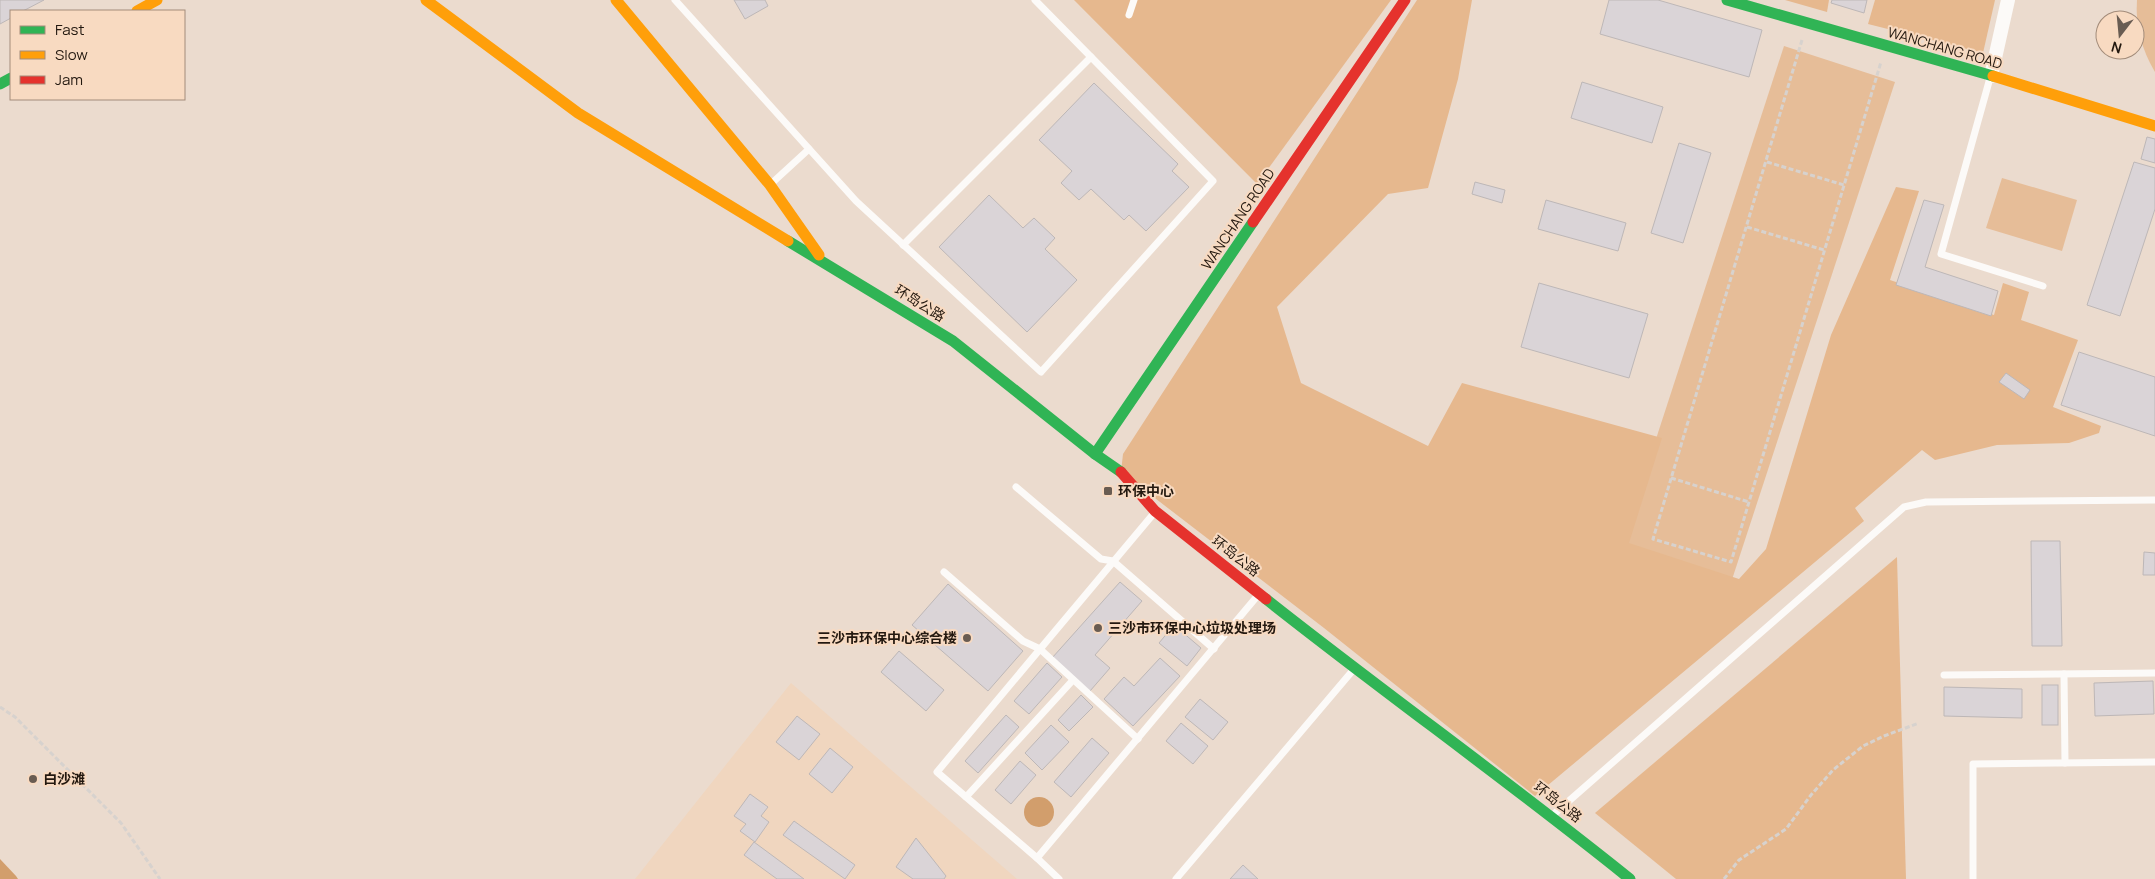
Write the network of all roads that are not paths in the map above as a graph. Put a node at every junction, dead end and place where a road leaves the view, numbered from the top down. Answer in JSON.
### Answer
{"nodes":[{"id":1,"x":157,"y":0,"type":"edge"},
{"id":2,"x":426,"y":0,"type":"edge"},
{"id":3,"x":616,"y":0,"type":"edge"},
{"id":4,"x":675,"y":0,"type":"edge"},
{"id":5,"x":1035,"y":0,"type":"edge"},
{"id":6,"x":1134,"y":0,"type":"edge"},
{"id":7,"x":1406,"y":0,"type":"edge"},
{"id":8,"x":1727,"y":0,"type":"edge"},
{"id":9,"x":2008,"y":0,"type":"edge"},
{"id":10,"x":139,"y":10,"type":"edge"},
{"id":11,"x":1129,"y":15,"type":"dead end"},
{"id":12,"x":1091,"y":57,"type":"junction"},
{"id":13,"x":1991,"y":76,"type":"junction"},
{"id":14,"x":2155,"y":126,"type":"edge"},
{"id":15,"x":810,"y":149,"type":"junction"},
{"id":16,"x":770,"y":185,"type":"junction"},
{"id":17,"x":903,"y":244,"type":"junction"},
{"id":18,"x":823,"y":260,"type":"junction"},
{"id":19,"x":2042,"y":286,"type":"dead end"},
{"id":20,"x":1095,"y":454,"type":"junction"},
{"id":21,"x":1016,"y":487,"type":"dead end"},
{"id":22,"x":2155,"y":500,"type":"edge"},
{"id":23,"x":1155,"y":511,"type":"junction"},
{"id":24,"x":1113,"y":561,"type":"junction"},
{"id":25,"x":944,"y":572,"type":"dead end"},
{"id":26,"x":1260,"y":594,"type":"junction"},
{"id":27,"x":1040,"y":649,"type":"junction"},
{"id":28,"x":1214,"y":649,"type":"junction"},
{"id":29,"x":1354,"y":669,"type":"junction"},
{"id":30,"x":2155,"y":673,"type":"edge"},
{"id":31,"x":2064,"y":674,"type":"junction"},
{"id":32,"x":1944,"y":675,"type":"dead end"},
{"id":33,"x":1073,"y":680,"type":"junction"},
{"id":34,"x":1138,"y":738,"type":"junction"},
{"id":35,"x":2155,"y":762,"type":"edge"},
{"id":36,"x":2065,"y":763,"type":"junction"},
{"id":37,"x":966,"y":797,"type":"junction"},
{"id":38,"x":1552,"y":816,"type":"junction"},
{"id":39,"x":1037,"y":858,"type":"junction"},
{"id":40,"x":1059,"y":879,"type":"edge"},
{"id":41,"x":1176,"y":879,"type":"edge"},
{"id":42,"x":1630,"y":879,"type":"edge"},
{"id":43,"x":1973,"y":879,"type":"edge"}],
"edges":[{"from":1,"to":10,"type":"street"},
{"from":2,"to":18,"type":"street","name":"环岛公路"},
{"from":3,"to":16,"type":"street"},
{"from":4,"to":15,"type":"lane"},
{"from":5,"to":12,"type":"lane"},
{"from":6,"to":11,"type":"lane"},
{"from":7,"to":20,"type":"street","name":"WANCHANG ROAD"},
{"from":8,"to":13,"type":"street","name":"WANCHANG ROAD"},
{"from":9,"to":13,"type":"street"},
{"from":12,"to":17,"type":"lane"},
{"from":12,"to":17,"type":"lane"},
{"from":13,"to":14,"type":"street","name":"WANCHANG ROAD"},
{"from":13,"to":19,"type":"lane"},
{"from":15,"to":16,"type":"lane"},
{"from":15,"to":17,"type":"lane"},
{"from":16,"to":18,"type":"street"},
{"from":18,"to":20,"type":"street","name":"环岛公路"},
{"from":20,"to":23,"type":"street","name":"环岛公路"},
{"from":21,"to":24,"type":"lane"},
{"from":22,"to":38,"type":"lane"},
{"from":23,"to":24,"type":"lane"},
{"from":23,"to":26,"type":"street","name":"环岛公路"},
{"from":24,"to":27,"type":"lane"},
{"from":24,"to":28,"type":"lane"},
{"from":25,"to":27,"type":"lane"},
{"from":26,"to":28,"type":"lane"},
{"from":26,"to":29,"type":"street","name":"环岛公路"},
{"from":27,"to":33,"type":"lane"},
{"from":27,"to":37,"type":"lane"},
{"from":28,"to":34,"type":"lane"},
{"from":29,"to":38,"type":"street","name":"环岛公路"},
{"from":29,"to":41,"type":"lane"},
{"from":30,"to":31,"type":"lane"},
{"from":31,"to":32,"type":"lane"},
{"from":31,"to":36,"type":"lane"},
{"from":33,"to":34,"type":"lane"},
{"from":33,"to":37,"type":"lane"},
{"from":34,"to":39,"type":"lane"},
{"from":35,"to":36,"type":"lane"},
{"from":36,"to":43,"type":"lane"},
{"from":37,"to":39,"type":"lane"},
{"from":38,"to":42,"type":"street","name":"环岛公路"},
{"from":39,"to":40,"type":"lane"}]}
